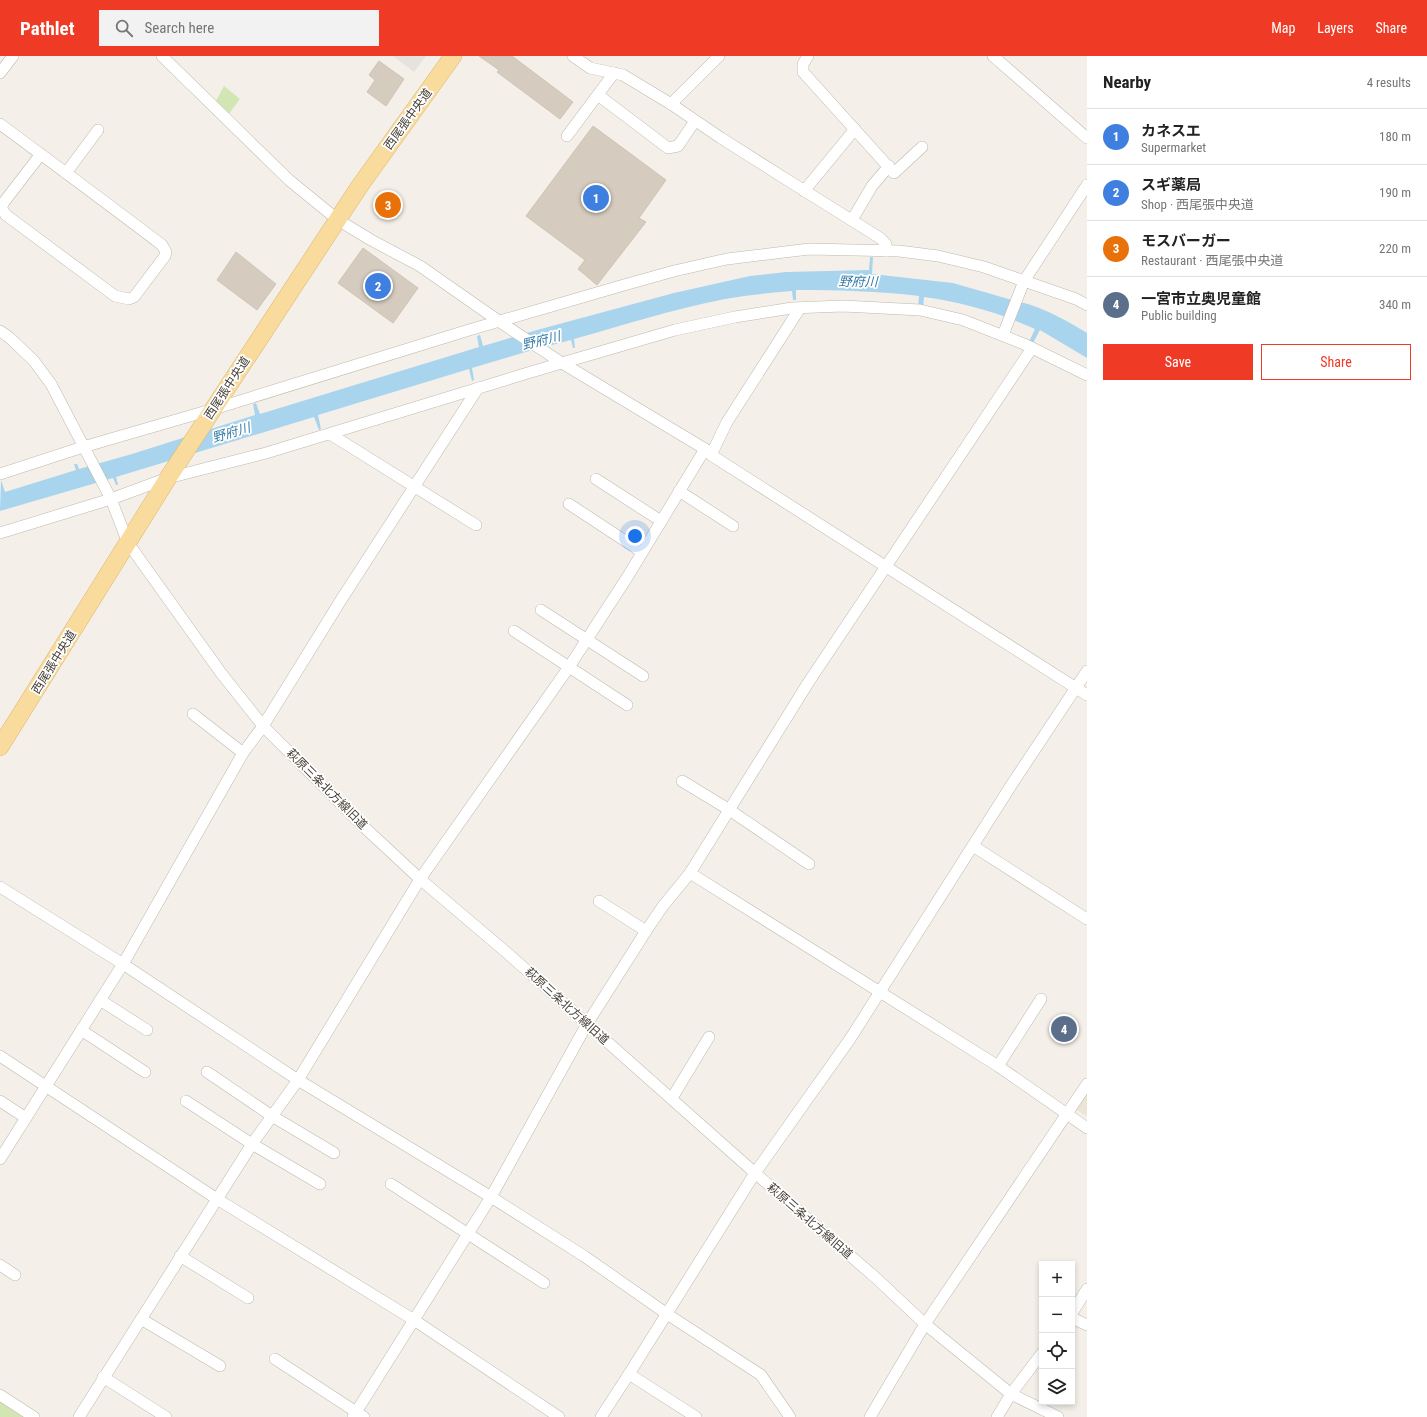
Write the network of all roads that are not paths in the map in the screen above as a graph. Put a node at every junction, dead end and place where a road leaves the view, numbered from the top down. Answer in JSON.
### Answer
{"nodes":[{"id":1,"x":13,"y":56,"type":"edge"},
{"id":2,"x":162,"y":56,"type":"edge"},
{"id":3,"x":453,"y":56,"type":"edge"},
{"id":4,"x":573,"y":56,"type":"edge"},
{"id":5,"x":719,"y":56,"type":"edge"},
{"id":6,"x":808,"y":56,"type":"edge"},
{"id":7,"x":993,"y":56,"type":"edge"},
{"id":8,"x":0,"y":73,"type":"edge"},
{"id":9,"x":614,"y":73,"type":"junction"},
{"id":10,"x":598,"y":95,"type":"junction"},
{"id":11,"x":671,"y":104,"type":"junction"},
{"id":12,"x":695,"y":120,"type":"junction"},
{"id":13,"x":0,"y":124,"type":"edge"},
{"id":14,"x":855,"y":129,"type":"junction"},
{"id":15,"x":98,"y":130,"type":"dead end"},
{"id":16,"x":567,"y":136,"type":"dead end"},
{"id":17,"x":1087,"y":138,"type":"edge"},
{"id":18,"x":922,"y":147,"type":"dead end"},
{"id":19,"x":41,"y":154,"type":"junction"},
{"id":20,"x":889,"y":166,"type":"junction"},
{"id":21,"x":66,"y":173,"type":"junction"},
{"id":22,"x":1087,"y":185,"type":"edge"},
{"id":23,"x":804,"y":191,"type":"junction"},
{"id":24,"x":338,"y":220,"type":"junction"},
{"id":25,"x":852,"y":220,"type":"junction"},
{"id":26,"x":886,"y":251,"type":"junction"},
{"id":27,"x":1023,"y":283,"type":"junction"},
{"id":28,"x":1087,"y":305,"type":"edge"},
{"id":29,"x":800,"y":308,"type":"junction"},
{"id":30,"x":501,"y":323,"type":"junction"},
{"id":31,"x":0,"y":331,"type":"edge"},
{"id":32,"x":1003,"y":334,"type":"junction"},
{"id":33,"x":1032,"y":348,"type":"junction"},
{"id":34,"x":559,"y":361,"type":"junction"},
{"id":35,"x":1087,"y":375,"type":"edge"},
{"id":36,"x":478,"y":388,"type":"junction"},
{"id":37,"x":214,"y":409,"type":"junction"},
{"id":38,"x":330,"y":434,"type":"junction"},
{"id":39,"x":84,"y":449,"type":"junction"},
{"id":40,"x":708,"y":452,"type":"junction"},
{"id":41,"x":0,"y":474,"type":"edge"},
{"id":42,"x":168,"y":478,"type":"junction"},
{"id":43,"x":596,"y":478,"type":"dead end"},
{"id":44,"x":415,"y":487,"type":"junction"},
{"id":45,"x":679,"y":491,"type":"junction"},
{"id":46,"x":110,"y":497,"type":"junction"},
{"id":47,"x":569,"y":504,"type":"dead end"},
{"id":48,"x":661,"y":521,"type":"junction"},
{"id":49,"x":476,"y":525,"type":"dead end"},
{"id":50,"x":732,"y":526,"type":"dead end"},
{"id":51,"x":0,"y":533,"type":"edge"},
{"id":52,"x":128,"y":543,"type":"junction"},
{"id":53,"x":642,"y":552,"type":"junction"},
{"id":54,"x":886,"y":568,"type":"junction"},
{"id":55,"x":541,"y":610,"type":"dead end"},
{"id":56,"x":514,"y":631,"type":"dead end"},
{"id":57,"x":587,"y":640,"type":"junction"},
{"id":58,"x":569,"y":667,"type":"junction"},
{"id":59,"x":1087,"y":671,"type":"edge"},
{"id":60,"x":643,"y":676,"type":"dead end"},
{"id":61,"x":1075,"y":688,"type":"junction"},
{"id":62,"x":1087,"y":696,"type":"edge"},
{"id":63,"x":627,"y":705,"type":"dead end"},
{"id":64,"x":193,"y":714,"type":"dead end"},
{"id":65,"x":263,"y":726,"type":"junction"},
{"id":66,"x":0,"y":747,"type":"edge"},
{"id":67,"x":243,"y":753,"type":"junction"},
{"id":68,"x":682,"y":781,"type":"dead end"},
{"id":69,"x":728,"y":809,"type":"junction"},
{"id":70,"x":973,"y":846,"type":"junction"},
{"id":71,"x":809,"y":864,"type":"dead end"},
{"id":72,"x":690,"y":873,"type":"junction"},
{"id":73,"x":420,"y":878,"type":"junction"},
{"id":74,"x":0,"y":887,"type":"edge"},
{"id":75,"x":599,"y":901,"type":"dead end"},
{"id":76,"x":1087,"y":919,"type":"edge"},
{"id":77,"x":646,"y":931,"type":"junction"},
{"id":78,"x":123,"y":964,"type":"junction"},
{"id":79,"x":879,"y":992,"type":"junction"},
{"id":80,"x":1041,"y":999,"type":"dead end"},
{"id":81,"x":100,"y":1000,"type":"junction"},
{"id":82,"x":587,"y":1024,"type":"junction"},
{"id":83,"x":81,"y":1030,"type":"junction"},
{"id":84,"x":147,"y":1030,"type":"dead end"},
{"id":85,"x":709,"y":1037,"type":"dead end"},
{"id":86,"x":0,"y":1056,"type":"edge"},
{"id":87,"x":998,"y":1066,"type":"junction"},
{"id":88,"x":145,"y":1072,"type":"dead end"},
{"id":89,"x":207,"y":1072,"type":"dead end"},
{"id":90,"x":298,"y":1080,"type":"junction"},
{"id":91,"x":1087,"y":1084,"type":"edge"},
{"id":92,"x":46,"y":1086,"type":"junction"},
{"id":93,"x":672,"y":1098,"type":"junction"},
{"id":94,"x":0,"y":1101,"type":"edge"},
{"id":95,"x":186,"y":1101,"type":"dead end"},
{"id":96,"x":1067,"y":1115,"type":"junction"},
{"id":97,"x":272,"y":1116,"type":"junction"},
{"id":98,"x":26,"y":1118,"type":"junction"},
{"id":99,"x":1087,"y":1128,"type":"edge"},
{"id":100,"x":252,"y":1144,"type":"junction"},
{"id":101,"x":334,"y":1153,"type":"dead end"},
{"id":102,"x":0,"y":1159,"type":"edge"},
{"id":103,"x":755,"y":1173,"type":"junction"},
{"id":104,"x":320,"y":1184,"type":"dead end"},
{"id":105,"x":391,"y":1184,"type":"dead end"},
{"id":106,"x":491,"y":1197,"type":"junction"},
{"id":107,"x":217,"y":1199,"type":"junction"},
{"id":108,"x":468,"y":1234,"type":"junction"},
{"id":109,"x":180,"y":1256,"type":"junction"},
{"id":110,"x":0,"y":1265,"type":"edge"},
{"id":111,"x":15,"y":1275,"type":"dead end"},
{"id":112,"x":544,"y":1283,"type":"dead end"},
{"id":113,"x":1087,"y":1289,"type":"edge"},
{"id":114,"x":248,"y":1298,"type":"dead end"},
{"id":115,"x":1075,"y":1308,"type":"edge"},
{"id":116,"x":667,"y":1314,"type":"junction"},
{"id":117,"x":141,"y":1319,"type":"junction"},
{"id":118,"x":1075,"y":1319,"type":"edge"},
{"id":119,"x":414,"y":1320,"type":"junction"},
{"id":120,"x":925,"y":1324,"type":"junction"},
{"id":121,"x":1087,"y":1325,"type":"edge"},
{"id":122,"x":1039,"y":1357,"type":"edge"},
{"id":123,"x":276,"y":1359,"type":"dead end"},
{"id":124,"x":220,"y":1366,"type":"dead end"},
{"id":125,"x":629,"y":1374,"type":"junction"},
{"id":126,"x":103,"y":1377,"type":"junction"},
{"id":127,"x":1011,"y":1394,"type":"junction"},
{"id":128,"x":0,"y":1396,"type":"edge"},
{"id":129,"x":358,"y":1415,"type":"edge"},
{"id":130,"x":34,"y":1417,"type":"edge"},
{"id":131,"x":79,"y":1417,"type":"edge"},
{"id":132,"x":166,"y":1417,"type":"edge"},
{"id":133,"x":559,"y":1417,"type":"edge"},
{"id":134,"x":600,"y":1417,"type":"edge"},
{"id":135,"x":696,"y":1417,"type":"edge"},
{"id":136,"x":790,"y":1417,"type":"edge"},
{"id":137,"x":870,"y":1417,"type":"edge"},
{"id":138,"x":997,"y":1417,"type":"edge"},
{"id":139,"x":1058,"y":1417,"type":"edge"}],
"edges":[{"from":1,"to":8,"type":"street"},
{"from":2,"to":24,"type":"street"},
{"from":3,"to":24,"type":"main road","name":"西尾張中央道"},
{"from":4,"to":9,"type":"street"},
{"from":5,"to":11,"type":"street"},
{"from":6,"to":14,"type":"street"},
{"from":7,"to":17,"type":"street"},
{"from":9,"to":10,"type":"street"},
{"from":9,"to":11,"type":"street"},
{"from":10,"to":12,"type":"street"},
{"from":10,"to":16,"type":"street"},
{"from":11,"to":12,"type":"street"},
{"from":12,"to":23,"type":"street"},
{"from":13,"to":19,"type":"street"},
{"from":14,"to":20,"type":"street"},
{"from":14,"to":23,"type":"street"},
{"from":15,"to":21,"type":"street"},
{"from":18,"to":20,"type":"street"},
{"from":19,"to":21,"type":"street"},
{"from":19,"to":21,"type":"street"},
{"from":20,"to":25,"type":"street"},
{"from":22,"to":27,"type":"street"},
{"from":23,"to":25,"type":"street"},
{"from":24,"to":30,"type":"street"},
{"from":24,"to":37,"type":"main road","name":"西尾張中央道"},
{"from":25,"to":26,"type":"street"},
{"from":26,"to":27,"type":"street"},
{"from":26,"to":30,"type":"street"},
{"from":27,"to":28,"type":"street"},
{"from":27,"to":32,"type":"street"},
{"from":29,"to":32,"type":"street"},
{"from":29,"to":34,"type":"street"},
{"from":29,"to":40,"type":"street"},
{"from":30,"to":34,"type":"street"},
{"from":30,"to":37,"type":"street"},
{"from":31,"to":39,"type":"street","name":"萩原三条北方線旧道"},
{"from":32,"to":33,"type":"street"},
{"from":33,"to":35,"type":"street"},
{"from":33,"to":54,"type":"street"},
{"from":34,"to":36,"type":"street"},
{"from":34,"to":40,"type":"street"},
{"from":36,"to":38,"type":"street"},
{"from":36,"to":44,"type":"street"},
{"from":37,"to":39,"type":"street"},
{"from":37,"to":42,"type":"main road","name":"西尾張中央道"},
{"from":38,"to":42,"type":"street"},
{"from":38,"to":44,"type":"street"},
{"from":39,"to":41,"type":"street"},
{"from":39,"to":46,"type":"street","name":"萩原三条北方線旧道"},
{"from":40,"to":45,"type":"street"},
{"from":40,"to":54,"type":"street"},
{"from":42,"to":46,"type":"street"},
{"from":42,"to":52,"type":"main road","name":"西尾張中央道"},
{"from":43,"to":48,"type":"street"},
{"from":44,"to":49,"type":"street"},
{"from":44,"to":65,"type":"street"},
{"from":45,"to":48,"type":"street"},
{"from":45,"to":50,"type":"street"},
{"from":46,"to":51,"type":"street"},
{"from":46,"to":52,"type":"street","name":"萩原三条北方線旧道"},
{"from":47,"to":53,"type":"street"},
{"from":48,"to":53,"type":"street"},
{"from":52,"to":65,"type":"street","name":"萩原三条北方線旧道"},
{"from":52,"to":66,"type":"main road","name":"西尾張中央道"},
{"from":53,"to":57,"type":"street"},
{"from":54,"to":61,"type":"street"},
{"from":54,"to":69,"type":"street"},
{"from":55,"to":57,"type":"street"},
{"from":56,"to":58,"type":"street"},
{"from":57,"to":58,"type":"street"},
{"from":57,"to":60,"type":"street"},
{"from":58,"to":63,"type":"street"},
{"from":58,"to":73,"type":"street"},
{"from":59,"to":61,"type":"street"},
{"from":61,"to":62,"type":"street"},
{"from":61,"to":70,"type":"street"},
{"from":64,"to":67,"type":"street"},
{"from":65,"to":67,"type":"street"},
{"from":65,"to":73,"type":"street","name":"萩原三条北方線旧道"},
{"from":67,"to":78,"type":"street"},
{"from":68,"to":69,"type":"street"},
{"from":69,"to":71,"type":"street"},
{"from":69,"to":72,"type":"street"},
{"from":70,"to":76,"type":"street"},
{"from":70,"to":79,"type":"street"},
{"from":72,"to":77,"type":"street"},
{"from":72,"to":79,"type":"street"},
{"from":73,"to":82,"type":"street","name":"萩原三条北方線旧道"},
{"from":73,"to":90,"type":"street"},
{"from":74,"to":78,"type":"street"},
{"from":75,"to":77,"type":"street"},
{"from":77,"to":82,"type":"street"},
{"from":78,"to":81,"type":"street"},
{"from":78,"to":90,"type":"street"},
{"from":79,"to":87,"type":"street"},
{"from":79,"to":103,"type":"street"},
{"from":80,"to":87,"type":"street"},
{"from":81,"to":83,"type":"street"},
{"from":81,"to":84,"type":"street"},
{"from":82,"to":93,"type":"street","name":"萩原三条北方線旧道"},
{"from":82,"to":106,"type":"street"},
{"from":83,"to":88,"type":"street"},
{"from":83,"to":92,"type":"street"},
{"from":85,"to":93,"type":"street"},
{"from":86,"to":92,"type":"street"},
{"from":87,"to":96,"type":"street"},
{"from":89,"to":97,"type":"street"},
{"from":90,"to":97,"type":"street"},
{"from":90,"to":106,"type":"street"},
{"from":91,"to":96,"type":"street"},
{"from":92,"to":98,"type":"street"},
{"from":92,"to":107,"type":"street"},
{"from":93,"to":103,"type":"street","name":"萩原三条北方線旧道"},
{"from":94,"to":98,"type":"street"},
{"from":95,"to":100,"type":"street"},
{"from":96,"to":99,"type":"street"},
{"from":96,"to":120,"type":"street"},
{"from":97,"to":100,"type":"street"},
{"from":97,"to":101,"type":"street"},
{"from":98,"to":102,"type":"street"},
{"from":100,"to":104,"type":"street"},
{"from":100,"to":107,"type":"street"},
{"from":103,"to":116,"type":"street"},
{"from":103,"to":120,"type":"street","name":"萩原三条北方線旧道"},
{"from":105,"to":108,"type":"street"},
{"from":106,"to":108,"type":"street"},
{"from":106,"to":116,"type":"street"},
{"from":107,"to":109,"type":"street"},
{"from":107,"to":119,"type":"street"},
{"from":108,"to":112,"type":"street"},
{"from":108,"to":119,"type":"street"},
{"from":109,"to":114,"type":"street"},
{"from":109,"to":117,"type":"street"},
{"from":110,"to":111,"type":"street"},
{"from":113,"to":115,"type":"street"},
{"from":116,"to":125,"type":"street"},
{"from":116,"to":136,"type":"street"},
{"from":117,"to":124,"type":"street"},
{"from":117,"to":126,"type":"street"},
{"from":118,"to":121,"type":"street"},
{"from":119,"to":129,"type":"street"},
{"from":119,"to":133,"type":"street"},
{"from":120,"to":127,"type":"street","name":"萩原三条北方線旧道"},
{"from":120,"to":137,"type":"street"},
{"from":122,"to":127,"type":"street"},
{"from":123,"to":129,"type":"street"},
{"from":125,"to":134,"type":"street"},
{"from":125,"to":135,"type":"street"},
{"from":126,"to":131,"type":"street"},
{"from":126,"to":132,"type":"street"},
{"from":127,"to":138,"type":"street"},
{"from":127,"to":139,"type":"street","name":"萩原三条北方線旧道"},
{"from":128,"to":130,"type":"street"}]}
